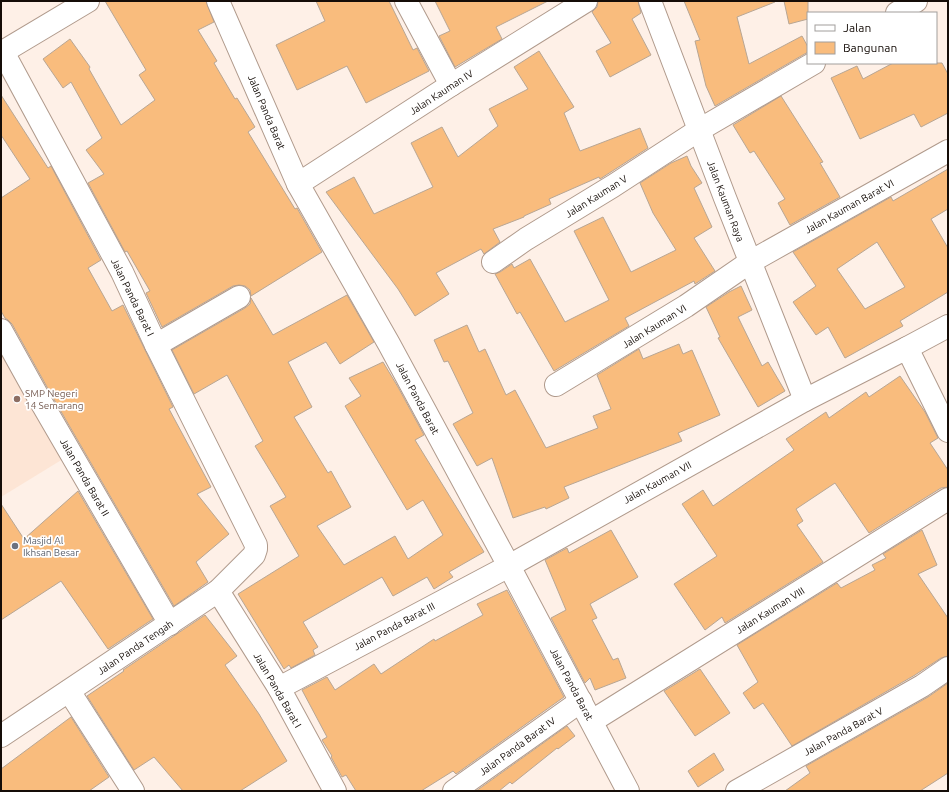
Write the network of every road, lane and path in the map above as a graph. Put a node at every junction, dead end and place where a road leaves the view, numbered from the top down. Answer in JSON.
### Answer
{"nodes":[{"id":1,"x":88,"y":1,"type":"edge"},
{"id":2,"x":218,"y":1,"type":"edge"},
{"id":3,"x":406,"y":1,"type":"edge"},
{"id":4,"x":586,"y":1,"type":"edge"},
{"id":5,"x":650,"y":1,"type":"edge"},
{"id":6,"x":916,"y":1,"type":"edge"},
{"id":7,"x":899,"y":12,"type":"edge"},
{"id":8,"x":2,"y":52,"type":"edge"},
{"id":9,"x":812,"y":64,"type":"edge"},
{"id":10,"x":451,"y":85,"type":"junction"},
{"id":11,"x":698,"y":130,"type":"junction"},
{"id":12,"x":948,"y":151,"type":"edge"},
{"id":13,"x":298,"y":184,"type":"junction"},
{"id":14,"x":493,"y":262,"type":"dead end"},
{"id":15,"x":750,"y":262,"type":"junction"},
{"id":16,"x":239,"y":297,"type":"dead end"},
{"id":17,"x":948,"y":326,"type":"edge"},
{"id":18,"x":1,"y":330,"type":"edge"},
{"id":19,"x":156,"y":345,"type":"junction"},
{"id":20,"x":907,"y":348,"type":"junction"},
{"id":21,"x":556,"y":385,"type":"dead end"},
{"id":22,"x":805,"y":400,"type":"junction"},
{"id":23,"x":948,"y":431,"type":"edge"},
{"id":24,"x":948,"y":499,"type":"edge"},
{"id":25,"x":256,"y":545,"type":"joint"},
{"id":26,"x":509,"y":566,"type":"junction"},
{"id":27,"x":218,"y":591,"type":"junction"},
{"id":28,"x":170,"y":624,"type":"junction"},
{"id":29,"x":948,"y":668,"type":"edge"},
{"id":30,"x":279,"y":688,"type":"junction"},
{"id":31,"x":69,"y":691,"type":"junction"},
{"id":32,"x":581,"y":701,"type":"junction"},
{"id":33,"x":592,"y":722,"type":"junction"},
{"id":34,"x":1,"y":736,"type":"edge"},
{"id":35,"x":329,"y":789,"type":"edge"},
{"id":36,"x":133,"y":791,"type":"edge"},
{"id":37,"x":454,"y":791,"type":"edge"},
{"id":38,"x":628,"y":791,"type":"edge"},
{"id":39,"x":737,"y":791,"type":"edge"}],
"edges":[{"from":1,"to":8,"type":"street"},
{"from":2,"to":13,"type":"street","name":"Jalan Panda Barat"},
{"from":3,"to":10,"type":"street"},
{"from":4,"to":10,"type":"street","name":"Jalan Kauman IV"},
{"from":5,"to":11,"type":"street","name":"Jalan Kauman Raya"},
{"from":6,"to":7,"type":"street"},
{"from":8,"to":19,"type":"street","name":"Jalan Panda Barat I"},
{"from":9,"to":11,"type":"street","name":"Jalan Kauman V"},
{"from":10,"to":13,"type":"street","name":"Jalan Kauman IV"},
{"from":11,"to":14,"type":"street","name":"Jalan Kauman V"},
{"from":11,"to":15,"type":"street","name":"Jalan Kauman Raya"},
{"from":12,"to":15,"type":"street","name":"Jalan Kauman Barat VI"},
{"from":13,"to":26,"type":"street","name":"Jalan Panda Barat"},
{"from":15,"to":21,"type":"street","name":"Jalan Kauman VI"},
{"from":15,"to":22,"type":"street","name":"Jalan Kauman Raya"},
{"from":16,"to":19,"type":"street"},
{"from":17,"to":20,"type":"street","name":"Jalan Kauman VII"},
{"from":18,"to":28,"type":"street","name":"Jalan Panda Barat II"},
{"from":19,"to":25,"type":"street","name":"Jalan Panda Barat I"},
{"from":20,"to":22,"type":"street","name":"Jalan Kauman VII"},
{"from":20,"to":23,"type":"street"},
{"from":22,"to":26,"type":"street","name":"Jalan Kauman VII"},
{"from":24,"to":33,"type":"street","name":"Jalan Kauman VIII"},
{"from":25,"to":27,"type":"street","name":"Jalan Panda Tengah"},
{"from":26,"to":30,"type":"street","name":"Jalan Panda Barat III"},
{"from":26,"to":32,"type":"street","name":"Jalan Panda Barat"},
{"from":27,"to":28,"type":"street","name":"Jalan Panda Tengah"},
{"from":27,"to":30,"type":"street","name":"Jalan Panda Barat I"},
{"from":28,"to":31,"type":"street","name":"Jalan Panda Tengah"},
{"from":29,"to":39,"type":"street","name":"Jalan Panda Barat V"},
{"from":30,"to":35,"type":"street","name":"Jalan Panda Barat I"},
{"from":31,"to":34,"type":"street","name":"Jalan Panda Tengah"},
{"from":31,"to":36,"type":"street"},
{"from":32,"to":33,"type":"street","name":"Jalan Panda Barat"},
{"from":32,"to":37,"type":"street","name":"Jalan Panda Barat IV"},
{"from":33,"to":38,"type":"street","name":"Jalan Panda Barat"}]}
